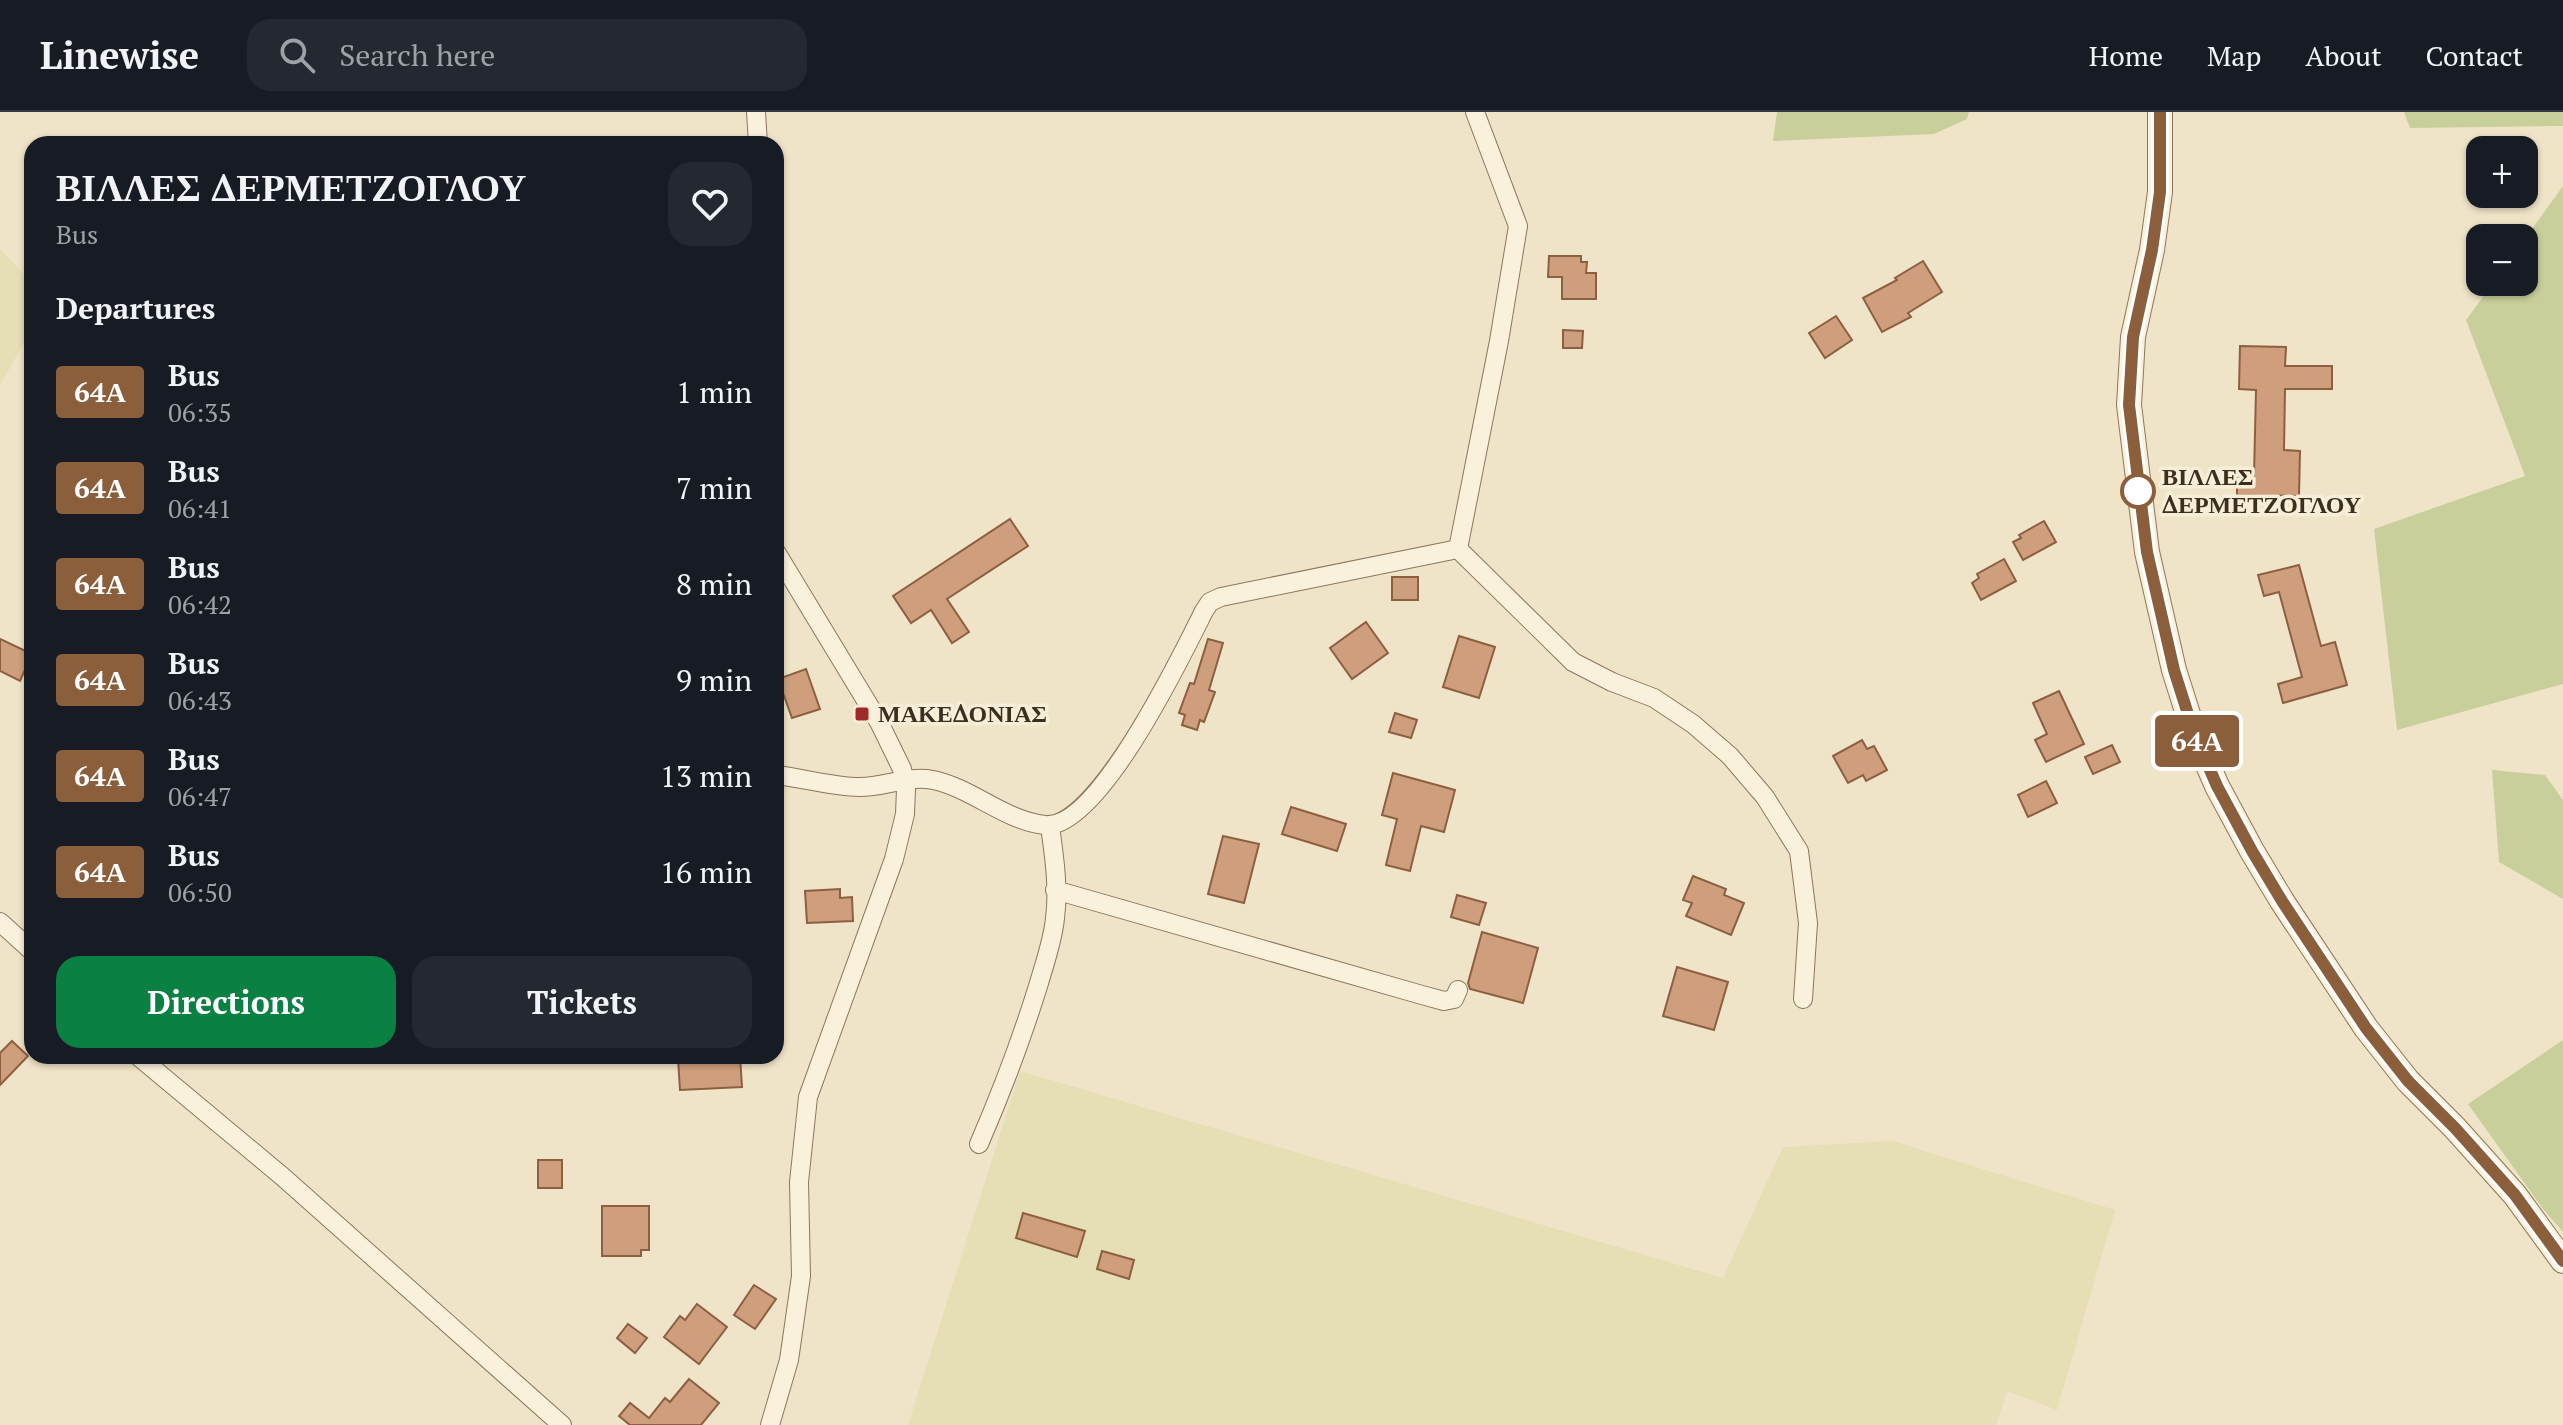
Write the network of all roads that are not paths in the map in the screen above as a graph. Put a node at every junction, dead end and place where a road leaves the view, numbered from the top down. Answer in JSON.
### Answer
{"nodes":[{"id":1,"x":756,"y":112,"type":"edge"},
{"id":2,"x":1475,"y":112,"type":"edge"},
{"id":3,"x":2160,"y":112,"type":"edge"},
{"id":4,"x":758,"y":136,"type":"edge"},
{"id":5,"x":1458,"y":549,"type":"junction"},
{"id":6,"x":784,"y":565,"type":"edge"},
{"id":7,"x":784,"y":776,"type":"edge"},
{"id":8,"x":905,"y":779,"type":"junction"},
{"id":9,"x":1050,"y":826,"type":"junction"},
{"id":10,"x":1055,"y":890,"type":"junction"},
{"id":11,"x":0,"y":922,"type":"edge"},
{"id":12,"x":24,"y":944,"type":"edge"},
{"id":13,"x":1458,"y":990,"type":"dead end"},
{"id":14,"x":1803,"y":999,"type":"dead end"},
{"id":15,"x":148,"y":1064,"type":"edge"},
{"id":16,"x":979,"y":1144,"type":"dead end"},
{"id":17,"x":2563,"y":1261,"type":"edge"},
{"id":18,"x":562,"y":1425,"type":"edge"},
{"id":19,"x":770,"y":1425,"type":"edge"}],
"edges":[{"from":1,"to":4,"type":"street"},
{"from":2,"to":5,"type":"street"},
{"from":3,"to":17,"type":"street"},
{"from":5,"to":9,"type":"street"},
{"from":5,"to":14,"type":"street"},
{"from":6,"to":8,"type":"street"},
{"from":7,"to":8,"type":"street"},
{"from":8,"to":9,"type":"street"},
{"from":8,"to":19,"type":"street"},
{"from":9,"to":10,"type":"street"},
{"from":10,"to":13,"type":"street"},
{"from":10,"to":16,"type":"street"},
{"from":11,"to":12,"type":"street"},
{"from":15,"to":18,"type":"street"}]}
